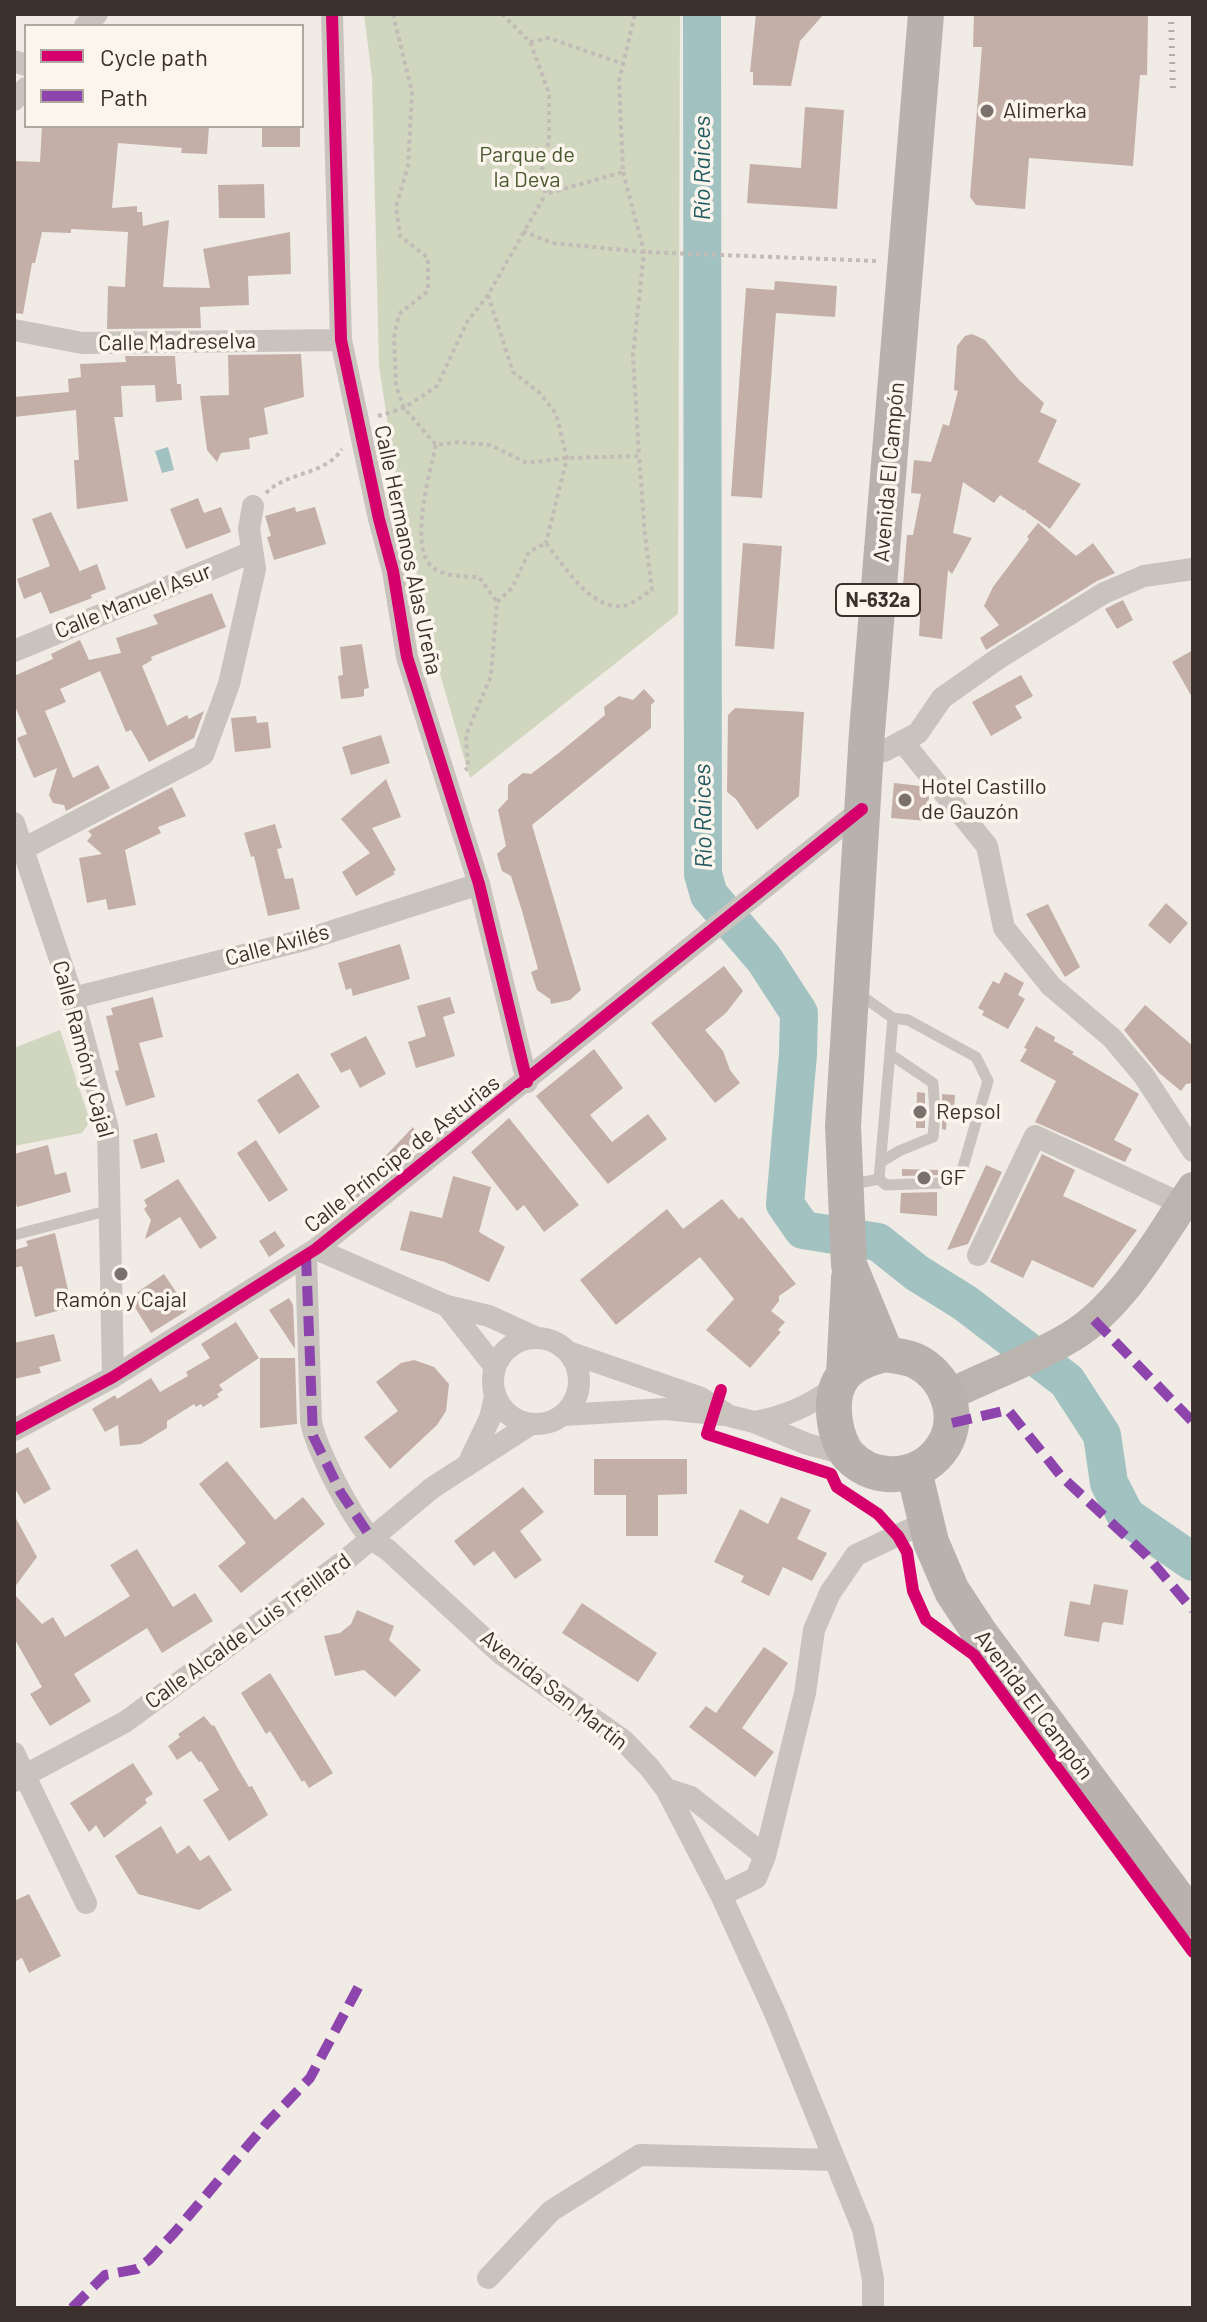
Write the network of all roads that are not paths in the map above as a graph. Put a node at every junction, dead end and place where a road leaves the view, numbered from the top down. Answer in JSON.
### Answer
{"nodes":[{"id":1,"x":332,"y":14,"type":"edge"},
{"id":2,"x":926,"y":14,"type":"edge"},
{"id":3,"x":14,"y":330,"type":"edge"},
{"id":4,"x":341,"y":340,"type":"junction"},
{"id":5,"x":253,"y":506,"type":"road end"},
{"id":6,"x":252,"y":552,"type":"junction"},
{"id":7,"x":1193,"y":569,"type":"edge"},
{"id":8,"x":14,"y":651,"type":"edge"},
{"id":9,"x":902,"y":741,"type":"junction"},
{"id":10,"x":866,"y":755,"type":"junction"},
{"id":11,"x":862,"y":809,"type":"junction"},
{"id":12,"x":17,"y":834,"type":"edge"},
{"id":13,"x":479,"y":884,"type":"junction"},
{"id":14,"x":853,"y":990,"type":"junction"},
{"id":15,"x":73,"y":998,"type":"junction"},
{"id":16,"x":893,"y":1018,"type":"junction"},
{"id":17,"x":890,"y":1054,"type":"junction"},
{"id":18,"x":527,"y":1082,"type":"junction"},
{"id":19,"x":1193,"y":1151,"type":"edge"},
{"id":20,"x":881,"y":1162,"type":"junction"},
{"id":21,"x":879,"y":1179,"type":"junction"},
{"id":22,"x":1188,"y":1196,"type":"edge"},
{"id":23,"x":844,"y":1197,"type":"junction"},
{"id":24,"x":110,"y":1210,"type":"junction"},
{"id":25,"x":14,"y":1235,"type":"edge"},
{"id":26,"x":311,"y":1252,"type":"junction"},
{"id":27,"x":978,"y":1255,"type":"dead end"},
{"id":28,"x":849,"y":1265,"type":"junction"},
{"id":29,"x":447,"y":1306,"type":"junction"},
{"id":30,"x":537,"y":1338,"type":"junction"},
{"id":31,"x":568,"y":1352,"type":"junction"},
{"id":32,"x":886,"y":1354,"type":"junction"},
{"id":33,"x":495,"y":1367,"type":"junction"},
{"id":34,"x":113,"y":1377,"type":"junction"},
{"id":35,"x":839,"y":1381,"type":"junction"},
{"id":36,"x":964,"y":1387,"type":"junction"},
{"id":37,"x":495,"y":1396,"type":"junction"},
{"id":38,"x":564,"y":1415,"type":"junction"},
{"id":39,"x":730,"y":1416,"type":"junction"},
{"id":40,"x":754,"y":1422,"type":"junction"},
{"id":41,"x":531,"y":1424,"type":"junction"},
{"id":42,"x":14,"y":1430,"type":"edge"},
{"id":43,"x":848,"y":1455,"type":"junction"},
{"id":44,"x":469,"y":1462,"type":"junction"},
{"id":45,"x":914,"y":1471,"type":"junction"},
{"id":46,"x":926,"y":1522,"type":"junction"},
{"id":47,"x":372,"y":1539,"type":"junction"},
{"id":48,"x":14,"y":1753,"type":"edge"},
{"id":49,"x":19,"y":1780,"type":"edge"},
{"id":50,"x":666,"y":1789,"type":"junction"},
{"id":51,"x":765,"y":1856,"type":"junction"},
{"id":52,"x":721,"y":1895,"type":"junction"},
{"id":53,"x":86,"y":1903,"type":"dead end"},
{"id":54,"x":1193,"y":1919,"type":"edge"},
{"id":55,"x":835,"y":2160,"type":"junction"},
{"id":56,"x":488,"y":2278,"type":"dead end"},
{"id":57,"x":873,"y":2308,"type":"edge"}],
"edges":[{"from":1,"to":4,"type":"street","name":"Calle Hermanos Alas Ureña"},
{"from":2,"to":10,"type":"main road","name":"Avenida El Campón","number":"N-632a"},
{"from":3,"to":4,"type":"street","name":"Calle Madreselva"},
{"from":4,"to":13,"type":"street","name":"Calle Hermanos Alas Ureña"},
{"from":5,"to":6,"type":"street"},
{"from":6,"to":8,"type":"street","name":"Calle Manuel Asur"},
{"from":6,"to":12,"type":"street"},
{"from":7,"to":9,"type":"street"},
{"from":9,"to":10,"type":"street"},
{"from":9,"to":19,"type":"street"},
{"from":10,"to":11,"type":"main road","name":"Avenida El Campón","number":"N-632a"},
{"from":11,"to":14,"type":"main road","name":"Avenida El Campón","number":"N-632a"},
{"from":11,"to":18,"type":"street","name":"Calle Príncipe de Asturias"},
{"from":12,"to":15,"type":"street","name":"Calle Ramón y Cajal"},
{"from":13,"to":15,"type":"street","name":"Calle Avilés"},
{"from":13,"to":18,"type":"street","name":"Calle Hermanos Alas Ureña"},
{"from":14,"to":16,"type":"lane"},
{"from":14,"to":23,"type":"main road","name":"Avenida El Campón","number":"N-632a"},
{"from":15,"to":24,"type":"street","name":"Calle Ramón y Cajal"},
{"from":16,"to":17,"type":"lane"},
{"from":16,"to":21,"type":"lane"},
{"from":17,"to":20,"type":"lane"},
{"from":17,"to":20,"type":"lane"},
{"from":18,"to":26,"type":"street","name":"Calle Príncipe de Asturias"},
{"from":20,"to":21,"type":"lane"},
{"from":21,"to":23,"type":"lane"},
{"from":22,"to":27,"type":"street"},
{"from":22,"to":36,"type":"street"},
{"from":23,"to":28,"type":"main road","name":"Avenida El Campón","number":"N-632a"},
{"from":24,"to":25,"type":"lane"},
{"from":24,"to":34,"type":"street","name":"Calle Ramón y Cajal"},
{"from":26,"to":29,"type":"street"},
{"from":26,"to":34,"type":"street","name":"Calle Príncipe de Asturias"},
{"from":26,"to":47,"type":"street","name":"Avenida San Martín"},
{"from":28,"to":32,"type":"main road","name":"Avenida El Campón","number":"N-632a"},
{"from":28,"to":35,"type":"main road"},
{"from":29,"to":30,"type":"street"},
{"from":29,"to":33,"type":"street"},
{"from":30,"to":31,"type":"street"},
{"from":30,"to":33,"type":"street"},
{"from":31,"to":38,"type":"street"},
{"from":31,"to":39,"type":"street"},
{"from":32,"to":35,"type":"main road"},
{"from":32,"to":36,"type":"main road"},
{"from":33,"to":37,"type":"street"},
{"from":34,"to":42,"type":"street","name":"Calle Príncipe de Asturias"},
{"from":35,"to":40,"type":"street"},
{"from":35,"to":43,"type":"main road"},
{"from":36,"to":45,"type":"main road"},
{"from":37,"to":41,"type":"street"},
{"from":37,"to":44,"type":"street","name":"Calle Alcalde Luis Treillard"},
{"from":38,"to":39,"type":"street"},
{"from":38,"to":41,"type":"street"},
{"from":39,"to":40,"type":"street"},
{"from":40,"to":43,"type":"street"},
{"from":41,"to":44,"type":"street","name":"Calle Alcalde Luis Treillard"},
{"from":43,"to":45,"type":"main road"},
{"from":44,"to":47,"type":"street","name":"Calle Alcalde Luis Treillard"},
{"from":45,"to":46,"type":"main road","name":"Avenida El Campón"},
{"from":46,"to":51,"type":"street"},
{"from":46,"to":54,"type":"main road","name":"Avenida El Campón"},
{"from":47,"to":49,"type":"street","name":"Calle Alcalde Luis Treillard"},
{"from":47,"to":50,"type":"street","name":"Avenida San Martín"},
{"from":48,"to":49,"type":"street"},
{"from":49,"to":53,"type":"street"},
{"from":50,"to":51,"type":"street"},
{"from":50,"to":52,"type":"street","name":"Avenida San Martín"},
{"from":51,"to":52,"type":"street"},
{"from":52,"to":55,"type":"street","name":"Avenida San Martín"},
{"from":55,"to":56,"type":"street"},
{"from":55,"to":57,"type":"street","name":"Avenida San Martín"}]}
